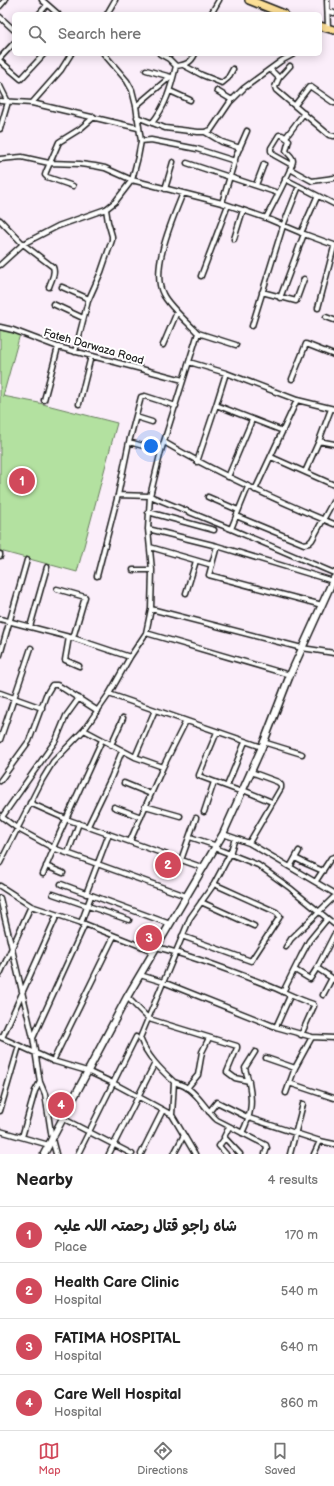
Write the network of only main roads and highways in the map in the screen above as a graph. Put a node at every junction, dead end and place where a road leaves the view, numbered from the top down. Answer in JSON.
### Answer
{"nodes":[{"id":1,"x":249,"y":0,"type":"edge"},
{"id":2,"x":279,"y":12,"type":"edge"},
{"id":3,"x":333,"y":580,"type":"edge"},
{"id":4,"x":44,"y":1154,"type":"edge"}],
"edges":[{"from":1,"to":2,"type":"highway"},
{"from":3,"to":4,"type":"main road"}]}
